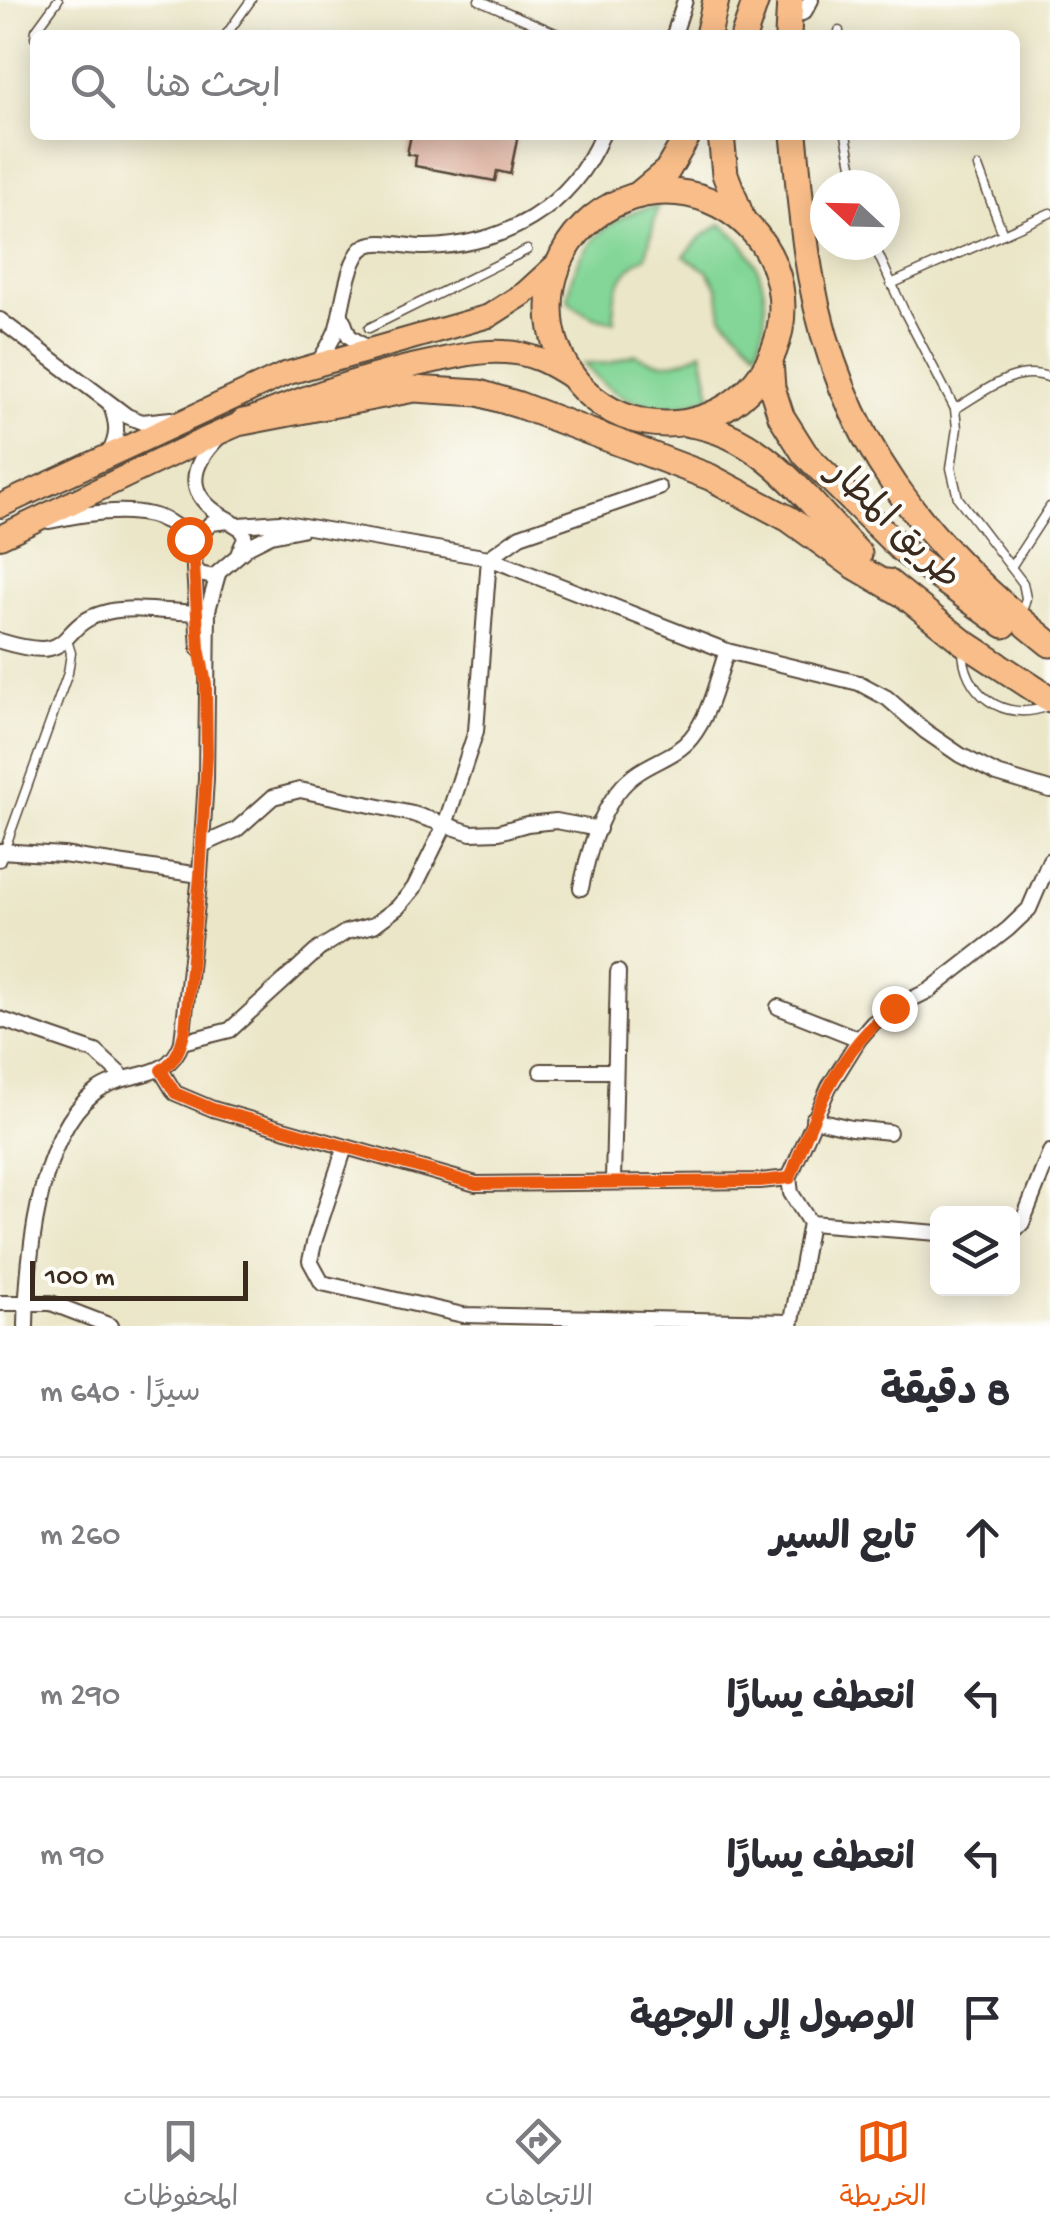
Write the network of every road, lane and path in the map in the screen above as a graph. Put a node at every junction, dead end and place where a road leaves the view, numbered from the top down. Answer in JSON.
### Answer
{"nodes":[{"id":1,"x":58,"y":0,"type":"edge"},
{"id":2,"x":252,"y":0,"type":"edge"},
{"id":3,"x":479,"y":0,"type":"edge"},
{"id":4,"x":686,"y":0,"type":"edge"},
{"id":5,"x":716,"y":0,"type":"edge"},
{"id":6,"x":756,"y":0,"type":"edge"},
{"id":7,"x":811,"y":0,"type":"edge"},
{"id":8,"x":789,"y":18,"type":"edge"},
{"id":9,"x":36,"y":30,"type":"edge"},
{"id":10,"x":230,"y":30,"type":"edge"},
{"id":11,"x":548,"y":30,"type":"edge"},
{"id":12,"x":676,"y":30,"type":"edge"},
{"id":13,"x":709,"y":30,"type":"edge"},
{"id":14,"x":746,"y":30,"type":"edge"},
{"id":15,"x":600,"y":140,"type":"edge"},
{"id":16,"x":685,"y":140,"type":"edge"},
{"id":17,"x":722,"y":140,"type":"edge"},
{"id":18,"x":795,"y":140,"type":"edge"},
{"id":19,"x":847,"y":140,"type":"edge"},
{"id":20,"x":978,"y":167,"type":"dead end"},
{"id":21,"x":853,"y":170,"type":"edge"},
{"id":22,"x":637,"y":195,"type":"junction"},
{"id":23,"x":1050,"y":213,"type":"edge"},
{"id":24,"x":742,"y":219,"type":"junction"},
{"id":25,"x":1003,"y":234,"type":"junction"},
{"id":26,"x":527,"y":250,"type":"dead end"},
{"id":27,"x":881,"y":260,"type":"edge"},
{"id":28,"x":560,"y":261,"type":"junction"},
{"id":29,"x":891,"y":284,"type":"junction"},
{"id":30,"x":341,"y":314,"type":"junction"},
{"id":31,"x":394,"y":316,"type":"junction"},
{"id":32,"x":0,"y":320,"type":"edge"},
{"id":33,"x":369,"y":339,"type":"junction"},
{"id":34,"x":404,"y":341,"type":"junction"},
{"id":35,"x":770,"y":360,"type":"junction"},
{"id":36,"x":317,"y":364,"type":"junction"},
{"id":37,"x":1050,"y":378,"type":"edge"},
{"id":38,"x":574,"y":379,"type":"junction"},
{"id":39,"x":110,"y":404,"type":"junction"},
{"id":40,"x":955,"y":409,"type":"junction"},
{"id":41,"x":188,"y":418,"type":"junction"},
{"id":42,"x":678,"y":424,"type":"junction"},
{"id":43,"x":234,"y":427,"type":"junction"},
{"id":44,"x":108,"y":456,"type":"junction"},
{"id":45,"x":659,"y":488,"type":"dead end"},
{"id":46,"x":0,"y":506,"type":"edge"},
{"id":47,"x":1050,"y":508,"type":"edge"},
{"id":48,"x":236,"y":524,"type":"junction"},
{"id":49,"x":24,"y":526,"type":"junction"},
{"id":50,"x":306,"y":529,"type":"junction"},
{"id":51,"x":0,"y":537,"type":"edge"},
{"id":52,"x":193,"y":548,"type":"junction"},
{"id":53,"x":239,"y":552,"type":"junction"},
{"id":54,"x":490,"y":558,"type":"junction"},
{"id":55,"x":194,"y":567,"type":"junction"},
{"id":56,"x":1010,"y":567,"type":"junction"},
{"id":57,"x":218,"y":574,"type":"junction"},
{"id":58,"x":901,"y":593,"type":"junction"},
{"id":59,"x":196,"y":613,"type":"junction"},
{"id":60,"x":1019,"y":620,"type":"junction"},
{"id":61,"x":67,"y":640,"type":"junction"},
{"id":62,"x":0,"y":642,"type":"edge"},
{"id":63,"x":1050,"y":644,"type":"edge"},
{"id":64,"x":726,"y":652,"type":"junction"},
{"id":65,"x":1050,"y":652,"type":"edge"},
{"id":66,"x":206,"y":684,"type":"junction"},
{"id":67,"x":1050,"y":702,"type":"edge"},
{"id":68,"x":1050,"y":790,"type":"edge"},
{"id":69,"x":445,"y":826,"type":"junction"},
{"id":70,"x":599,"y":829,"type":"junction"},
{"id":71,"x":202,"y":845,"type":"junction"},
{"id":72,"x":1,"y":855,"type":"edge"},
{"id":73,"x":1050,"y":860,"type":"edge"},
{"id":74,"x":200,"y":876,"type":"junction"},
{"id":75,"x":581,"y":888,"type":"dead end"},
{"id":76,"x":618,"y":972,"type":"dead end"},
{"id":77,"x":778,"y":1007,"type":"dead end"},
{"id":78,"x":0,"y":1019,"type":"edge"},
{"id":79,"x":859,"y":1039,"type":"junction"},
{"id":80,"x":182,"y":1042,"type":"junction"},
{"id":81,"x":161,"y":1070,"type":"junction"},
{"id":82,"x":541,"y":1071,"type":"dead end"},
{"id":83,"x":615,"y":1072,"type":"junction"},
{"id":84,"x":123,"y":1077,"type":"junction"},
{"id":85,"x":813,"y":1119,"type":"junction"},
{"id":86,"x":889,"y":1132,"type":"dead end"},
{"id":87,"x":345,"y":1146,"type":"junction"},
{"id":88,"x":1050,"y":1152,"type":"edge"},
{"id":89,"x":790,"y":1178,"type":"junction"},
{"id":90,"x":612,"y":1180,"type":"junction"},
{"id":91,"x":810,"y":1223,"type":"junction"},
{"id":92,"x":1020,"y":1225,"type":"edge"},
{"id":93,"x":930,"y":1231,"type":"edge"},
{"id":94,"x":26,"y":1300,"type":"junction"},
{"id":95,"x":0,"y":1302,"type":"edge"},
{"id":96,"x":791,"y":1324,"type":"edge"},
{"id":97,"x":26,"y":1326,"type":"edge"},
{"id":98,"x":111,"y":1326,"type":"edge"}],
"edges":[{"from":1,"to":9,"type":"lane"},
{"from":2,"to":10,"type":"lane"},
{"from":3,"to":11,"type":"lane"},
{"from":4,"to":12,"type":"street"},
{"from":5,"to":13,"type":"highway"},
{"from":6,"to":14,"type":"highway"},
{"from":7,"to":8,"type":"street"},
{"from":15,"to":30,"type":"street"},
{"from":16,"to":22,"type":"highway"},
{"from":17,"to":24,"type":"highway"},
{"from":18,"to":60,"type":"highway"},
{"from":19,"to":21,"type":"lane"},
{"from":20,"to":25,"type":"lane"},
{"from":22,"to":24,"type":"highway"},
{"from":22,"to":28,"type":"highway"},
{"from":23,"to":25,"type":"lane"},
{"from":24,"to":35,"type":"highway"},
{"from":25,"to":29,"type":"lane"},
{"from":26,"to":31,"type":"lane"},
{"from":27,"to":29,"type":"lane"},
{"from":28,"to":34,"type":"main road"},
{"from":28,"to":38,"type":"highway"},
{"from":29,"to":40,"type":"lane"},
{"from":30,"to":33,"type":"street"},
{"from":30,"to":36,"type":"street"},
{"from":31,"to":33,"type":"lane"},
{"from":31,"to":34,"type":"lane"},
{"from":32,"to":39,"type":"street"},
{"from":33,"to":34,"type":"main road"},
{"from":33,"to":36,"type":"main road"},
{"from":35,"to":42,"type":"highway"},
{"from":35,"to":65,"type":"highway","name":"طريق المطار"},
{"from":36,"to":41,"type":"main road"},
{"from":37,"to":40,"type":"lane"},
{"from":38,"to":42,"type":"highway"},
{"from":38,"to":43,"type":"main road"},
{"from":39,"to":41,"type":"street"},
{"from":39,"to":44,"type":"street"},
{"from":40,"to":56,"type":"lane"},
{"from":41,"to":44,"type":"main road"},
{"from":42,"to":58,"type":"highway","name":"طريق المطار"},
{"from":43,"to":48,"type":"street"},
{"from":43,"to":49,"type":"main road"},
{"from":43,"to":58,"type":"highway"},
{"from":44,"to":46,"type":"main road"},
{"from":45,"to":54,"type":"street"},
{"from":47,"to":56,"type":"lane"},
{"from":48,"to":50,"type":"street"},
{"from":48,"to":52,"type":"street"},
{"from":48,"to":53,"type":"street"},
{"from":49,"to":51,"type":"main road"},
{"from":49,"to":52,"type":"street"},
{"from":50,"to":53,"type":"street"},
{"from":50,"to":54,"type":"street"},
{"from":52,"to":55,"type":"street"},
{"from":53,"to":57,"type":"street"},
{"from":54,"to":64,"type":"street"},
{"from":54,"to":69,"type":"street"},
{"from":55,"to":57,"type":"street"},
{"from":55,"to":59,"type":"street"},
{"from":56,"to":60,"type":"lane"},
{"from":57,"to":66,"type":"street"},
{"from":58,"to":67,"type":"highway","name":"طريق المطار"},
{"from":59,"to":61,"type":"street"},
{"from":59,"to":66,"type":"street"},
{"from":60,"to":63,"type":"highway"},
{"from":61,"to":62,"type":"street"},
{"from":61,"to":72,"type":"lane"},
{"from":64,"to":68,"type":"street"},
{"from":64,"to":70,"type":"street"},
{"from":66,"to":71,"type":"street"},
{"from":69,"to":70,"type":"street"},
{"from":69,"to":71,"type":"street"},
{"from":69,"to":80,"type":"street"},
{"from":70,"to":75,"type":"street"},
{"from":71,"to":74,"type":"street"},
{"from":72,"to":74,"type":"street"},
{"from":73,"to":79,"type":"street"},
{"from":74,"to":80,"type":"street"},
{"from":76,"to":83,"type":"street"},
{"from":77,"to":79,"type":"street"},
{"from":78,"to":84,"type":"street"},
{"from":79,"to":85,"type":"street"},
{"from":80,"to":81,"type":"street"},
{"from":81,"to":84,"type":"street"},
{"from":81,"to":87,"type":"street"},
{"from":82,"to":83,"type":"street"},
{"from":83,"to":90,"type":"street"},
{"from":84,"to":94,"type":"street"},
{"from":85,"to":86,"type":"street"},
{"from":85,"to":89,"type":"street"},
{"from":87,"to":90,"type":"street"},
{"from":87,"to":96,"type":"street"},
{"from":88,"to":92,"type":"street"},
{"from":89,"to":90,"type":"street"},
{"from":89,"to":91,"type":"street"},
{"from":91,"to":93,"type":"street"},
{"from":91,"to":96,"type":"street"},
{"from":94,"to":95,"type":"street"},
{"from":94,"to":97,"type":"street"},
{"from":94,"to":98,"type":"street"}]}
